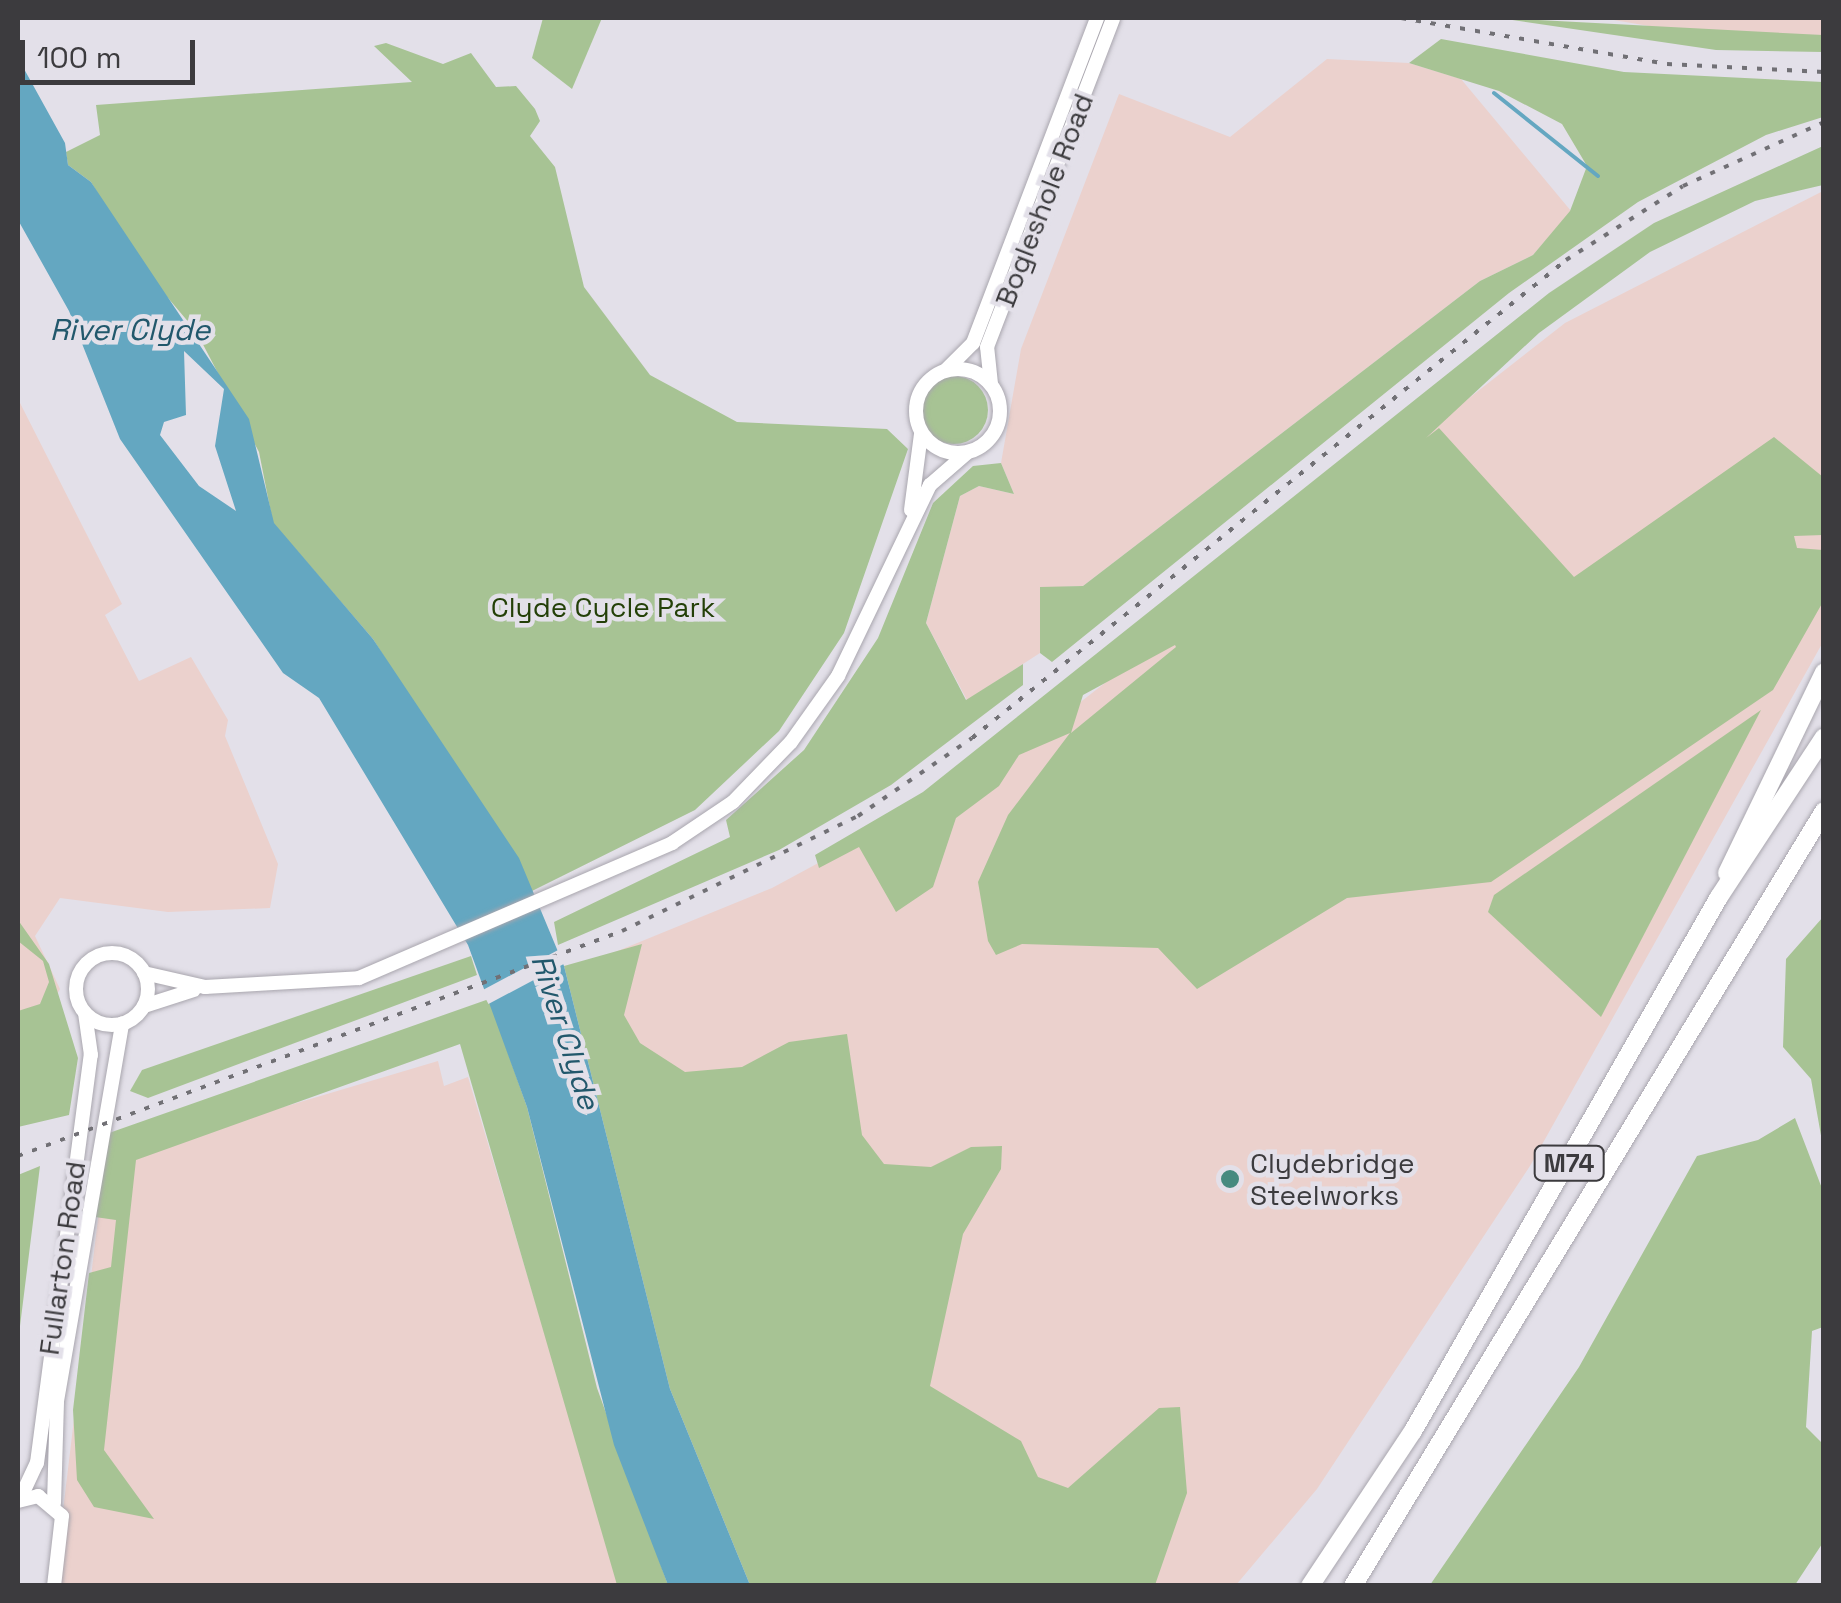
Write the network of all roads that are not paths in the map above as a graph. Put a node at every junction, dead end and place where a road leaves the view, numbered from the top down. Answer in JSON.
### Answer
{"nodes":[{"id":1,"x":1097,"y":18,"type":"edge"},
{"id":2,"x":1113,"y":18,"type":"edge"},
{"id":3,"x":946,"y":370,"type":"junction"},
{"id":4,"x":991,"y":384,"type":"junction"},
{"id":5,"x":921,"y":434,"type":"junction"},
{"id":6,"x":968,"y":452,"type":"junction"},
{"id":7,"x":908,"y":525,"type":"junction"},
{"id":8,"x":1824,"y":672,"type":"edge"},
{"id":9,"x":1824,"y":737,"type":"edge"},
{"id":10,"x":1824,"y":811,"type":"edge"},
{"id":11,"x":1719,"y":897,"type":"junction"},
{"id":12,"x":144,"y":972,"type":"junction"},
{"id":13,"x":205,"y":987,"type":"junction"},
{"id":14,"x":144,"y":1006,"type":"junction"},
{"id":15,"x":85,"y":1013,"type":"junction"},
{"id":16,"x":122,"y":1024,"type":"junction"},
{"id":17,"x":18,"y":1500,"type":"edge"},
{"id":18,"x":54,"y":1503,"type":"junction"},
{"id":19,"x":54,"y":1586,"type":"edge"},
{"id":20,"x":1310,"y":1586,"type":"edge"},
{"id":21,"x":1353,"y":1586,"type":"edge"}],
"edges":[{"from":1,"to":3,"type":"street","name":"Bogleshole Road"},
{"from":2,"to":4,"type":"street","name":"Bogleshole Road"},
{"from":3,"to":4,"type":"street"},
{"from":3,"to":5,"type":"street"},
{"from":4,"to":6,"type":"street"},
{"from":5,"to":6,"type":"street"},
{"from":5,"to":7,"type":"street"},
{"from":6,"to":7,"type":"street"},
{"from":7,"to":13,"type":"street"},
{"from":8,"to":11,"type":"highway","number":"M74"},
{"from":9,"to":11,"type":"highway","number":"M74"},
{"from":10,"to":21,"type":"highway","number":"M74"},
{"from":11,"to":20,"type":"highway","number":"M74"},
{"from":12,"to":13,"type":"street"},
{"from":12,"to":14,"type":"street"},
{"from":12,"to":15,"type":"street"},
{"from":13,"to":14,"type":"street"},
{"from":14,"to":16,"type":"street"},
{"from":15,"to":16,"type":"street"},
{"from":15,"to":17,"type":"street","name":"Fullarton Road"},
{"from":16,"to":18,"type":"street","name":"Fullarton Road"},
{"from":17,"to":18,"type":"street"},
{"from":18,"to":19,"type":"street","name":"Fullarton Road"}]}
